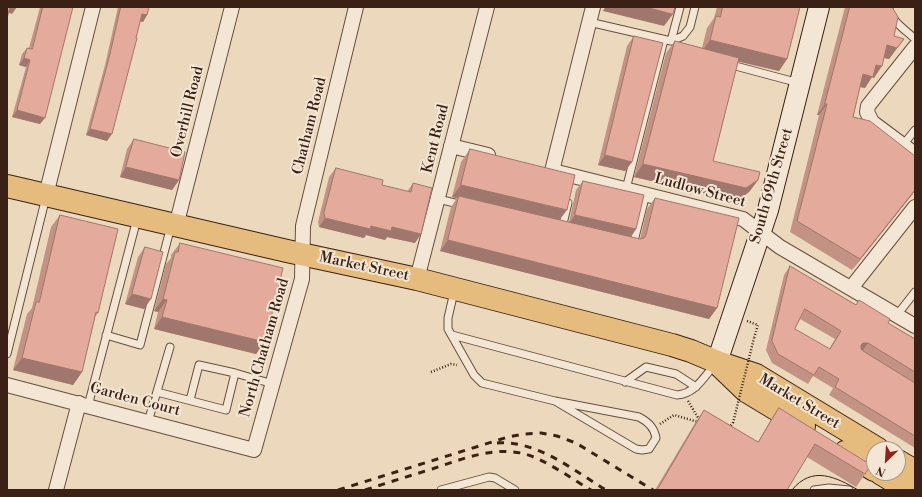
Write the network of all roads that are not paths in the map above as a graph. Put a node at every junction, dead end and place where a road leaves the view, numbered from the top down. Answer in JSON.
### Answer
{"nodes":[{"id":1,"x":93,"y":7,"type":"edge"},
{"id":2,"x":232,"y":7,"type":"edge"},
{"id":3,"x":356,"y":7,"type":"edge"},
{"id":4,"x":486,"y":7,"type":"edge"},
{"id":5,"x":593,"y":7,"type":"edge"},
{"id":6,"x":680,"y":7,"type":"edge"},
{"id":7,"x":695,"y":7,"type":"edge"},
{"id":8,"x":819,"y":7,"type":"edge"},
{"id":9,"x":889,"y":7,"type":"edge"},
{"id":10,"x":589,"y":22,"type":"junction"},
{"id":11,"x":915,"y":39,"type":"edge"},
{"id":12,"x":670,"y":42,"type":"junction"},
{"id":13,"x":915,"y":47,"type":"edge"},
{"id":14,"x":717,"y":62,"type":"edge"},
{"id":15,"x":800,"y":83,"type":"junction"},
{"id":16,"x":915,"y":130,"type":"edge"},
{"id":17,"x":903,"y":145,"type":"junction"},
{"id":18,"x":451,"y":146,"type":"junction"},
{"id":19,"x":915,"y":154,"type":"edge"},
{"id":20,"x":498,"y":157,"type":"edge"},
{"id":21,"x":537,"y":167,"type":"edge"},
{"id":22,"x":552,"y":171,"type":"junction"},
{"id":23,"x":7,"y":186,"type":"edge"},
{"id":24,"x":626,"y":189,"type":"junction"},
{"id":25,"x":646,"y":194,"type":"junction"},
{"id":26,"x":46,"y":195,"type":"junction"},
{"id":27,"x":569,"y":198,"type":"edge"},
{"id":28,"x":438,"y":199,"type":"junction"},
{"id":29,"x":469,"y":206,"type":"edge"},
{"id":30,"x":915,"y":207,"type":"edge"},
{"id":31,"x":138,"y":217,"type":"junction"},
{"id":32,"x":174,"y":225,"type":"junction"},
{"id":33,"x":554,"y":226,"type":"edge"},
{"id":34,"x":760,"y":232,"type":"junction"},
{"id":35,"x":626,"y":244,"type":"edge"},
{"id":36,"x":303,"y":255,"type":"junction"},
{"id":37,"x":417,"y":279,"type":"junction"},
{"id":38,"x":455,"y":288,"type":"junction"},
{"id":39,"x":851,"y":288,"type":"junction"},
{"id":40,"x":915,"y":292,"type":"edge"},
{"id":41,"x":897,"y":315,"type":"junction"},
{"id":42,"x":915,"y":326,"type":"edge"},
{"id":43,"x":106,"y":335,"type":"junction"},
{"id":44,"x":452,"y":335,"type":"junction"},
{"id":45,"x":170,"y":347,"type":"dead end"},
{"id":46,"x":7,"y":354,"type":"edge"},
{"id":47,"x":716,"y":362,"type":"junction"},
{"id":48,"x":235,"y":374,"type":"junction"},
{"id":49,"x":625,"y":382,"type":"junction"},
{"id":50,"x":273,"y":384,"type":"junction"},
{"id":51,"x":7,"y":385,"type":"edge"},
{"id":52,"x":696,"y":387,"type":"junction"},
{"id":53,"x":157,"y":392,"type":"junction"},
{"id":54,"x":190,"y":400,"type":"junction"},
{"id":55,"x":556,"y":400,"type":"junction"},
{"id":56,"x":83,"y":404,"type":"junction"},
{"id":57,"x":148,"y":422,"type":"junction"},
{"id":58,"x":866,"y":442,"type":"edge"},
{"id":59,"x":254,"y":450,"type":"joint"},
{"id":60,"x":866,"y":465,"type":"edge"},
{"id":61,"x":906,"y":466,"type":"edge"},
{"id":62,"x":915,"y":471,"type":"edge"},
{"id":63,"x":893,"y":481,"type":"edge"},
{"id":64,"x":837,"y":489,"type":"edge"},
{"id":65,"x":56,"y":490,"type":"edge"},
{"id":66,"x":441,"y":490,"type":"edge"},
{"id":67,"x":515,"y":490,"type":"edge"},
{"id":68,"x":814,"y":490,"type":"edge"},
{"id":69,"x":849,"y":490,"type":"edge"},
{"id":70,"x":908,"y":490,"type":"edge"}],
"edges":[{"from":1,"to":26,"type":"street"},
{"from":2,"to":32,"type":"street","name":"Overhill Road"},
{"from":3,"to":36,"type":"street","name":"Chatham Road"},
{"from":4,"to":18,"type":"street","name":"Kent Road"},
{"from":5,"to":10,"type":"street"},
{"from":6,"to":12,"type":"lane"},
{"from":7,"to":12,"type":"lane"},
{"from":8,"to":15,"type":"main road","name":"South 69th Street"},
{"from":9,"to":11,"type":"lane"},
{"from":10,"to":12,"type":"lane"},
{"from":10,"to":22,"type":"street"},
{"from":12,"to":24,"type":"lane"},
{"from":13,"to":17,"type":"street"},
{"from":14,"to":15,"type":"lane"},
{"from":15,"to":34,"type":"main road","name":"South 69th Street"},
{"from":16,"to":17,"type":"lane"},
{"from":17,"to":19,"type":"street"},
{"from":18,"to":20,"type":"street"},
{"from":18,"to":28,"type":"street","name":"Kent Road"},
{"from":21,"to":22,"type":"street","name":"Ludlow Street"},
{"from":22,"to":24,"type":"street","name":"Ludlow Street"},
{"from":23,"to":26,"type":"main road","name":"Market Street"},
{"from":24,"to":25,"type":"street","name":"Ludlow Street"},
{"from":25,"to":34,"type":"street","name":"Ludlow Street"},
{"from":25,"to":35,"type":"lane"},
{"from":26,"to":31,"type":"main road","name":"Market Street"},
{"from":26,"to":46,"type":"lane"},
{"from":27,"to":33,"type":"lane"},
{"from":28,"to":29,"type":"lane"},
{"from":28,"to":37,"type":"street","name":"Kent Road"},
{"from":30,"to":39,"type":"street"},
{"from":31,"to":32,"type":"main road","name":"Market Street"},
{"from":31,"to":43,"type":"lane"},
{"from":32,"to":36,"type":"main road","name":"Market Street"},
{"from":32,"to":43,"type":"lane"},
{"from":34,"to":39,"type":"street","name":"Ludlow Street"},
{"from":34,"to":47,"type":"main road","name":"South 69th Street"},
{"from":36,"to":37,"type":"main road","name":"Market Street"},
{"from":36,"to":50,"type":"street","name":"North Chatham Road"},
{"from":37,"to":38,"type":"main road","name":"Market Street"},
{"from":38,"to":44,"type":"lane"},
{"from":38,"to":47,"type":"main road","name":"Market Street"},
{"from":39,"to":41,"type":"street","name":"Ludlow Street"},
{"from":40,"to":41,"type":"lane"},
{"from":41,"to":42,"type":"street","name":"Ludlow Street"},
{"from":43,"to":56,"type":"lane"},
{"from":44,"to":49,"type":"lane"},
{"from":44,"to":55,"type":"lane"},
{"from":45,"to":53,"type":"lane"},
{"from":47,"to":52,"type":"lane"},
{"from":47,"to":58,"type":"main road","name":"Market Street"},
{"from":47,"to":60,"type":"main road","name":"Market Street"},
{"from":48,"to":50,"type":"lane"},
{"from":48,"to":54,"type":"lane"},
{"from":48,"to":54,"type":"lane"},
{"from":49,"to":52,"type":"lane"},
{"from":49,"to":52,"type":"lane"},
{"from":50,"to":59,"type":"street","name":"North Chatham Road"},
{"from":51,"to":56,"type":"street","name":"Garden Court"},
{"from":53,"to":54,"type":"lane"},
{"from":53,"to":57,"type":"lane"},
{"from":55,"to":55,"type":"lane"},
{"from":56,"to":57,"type":"street","name":"Garden Court"},
{"from":56,"to":65,"type":"street"},
{"from":57,"to":59,"type":"street","name":"Garden Court"},
{"from":61,"to":62,"type":"main road"},
{"from":63,"to":70,"type":"main road"},
{"from":64,"to":68,"type":"lane"},
{"from":64,"to":69,"type":"lane"},
{"from":66,"to":67,"type":"lane"}]}
